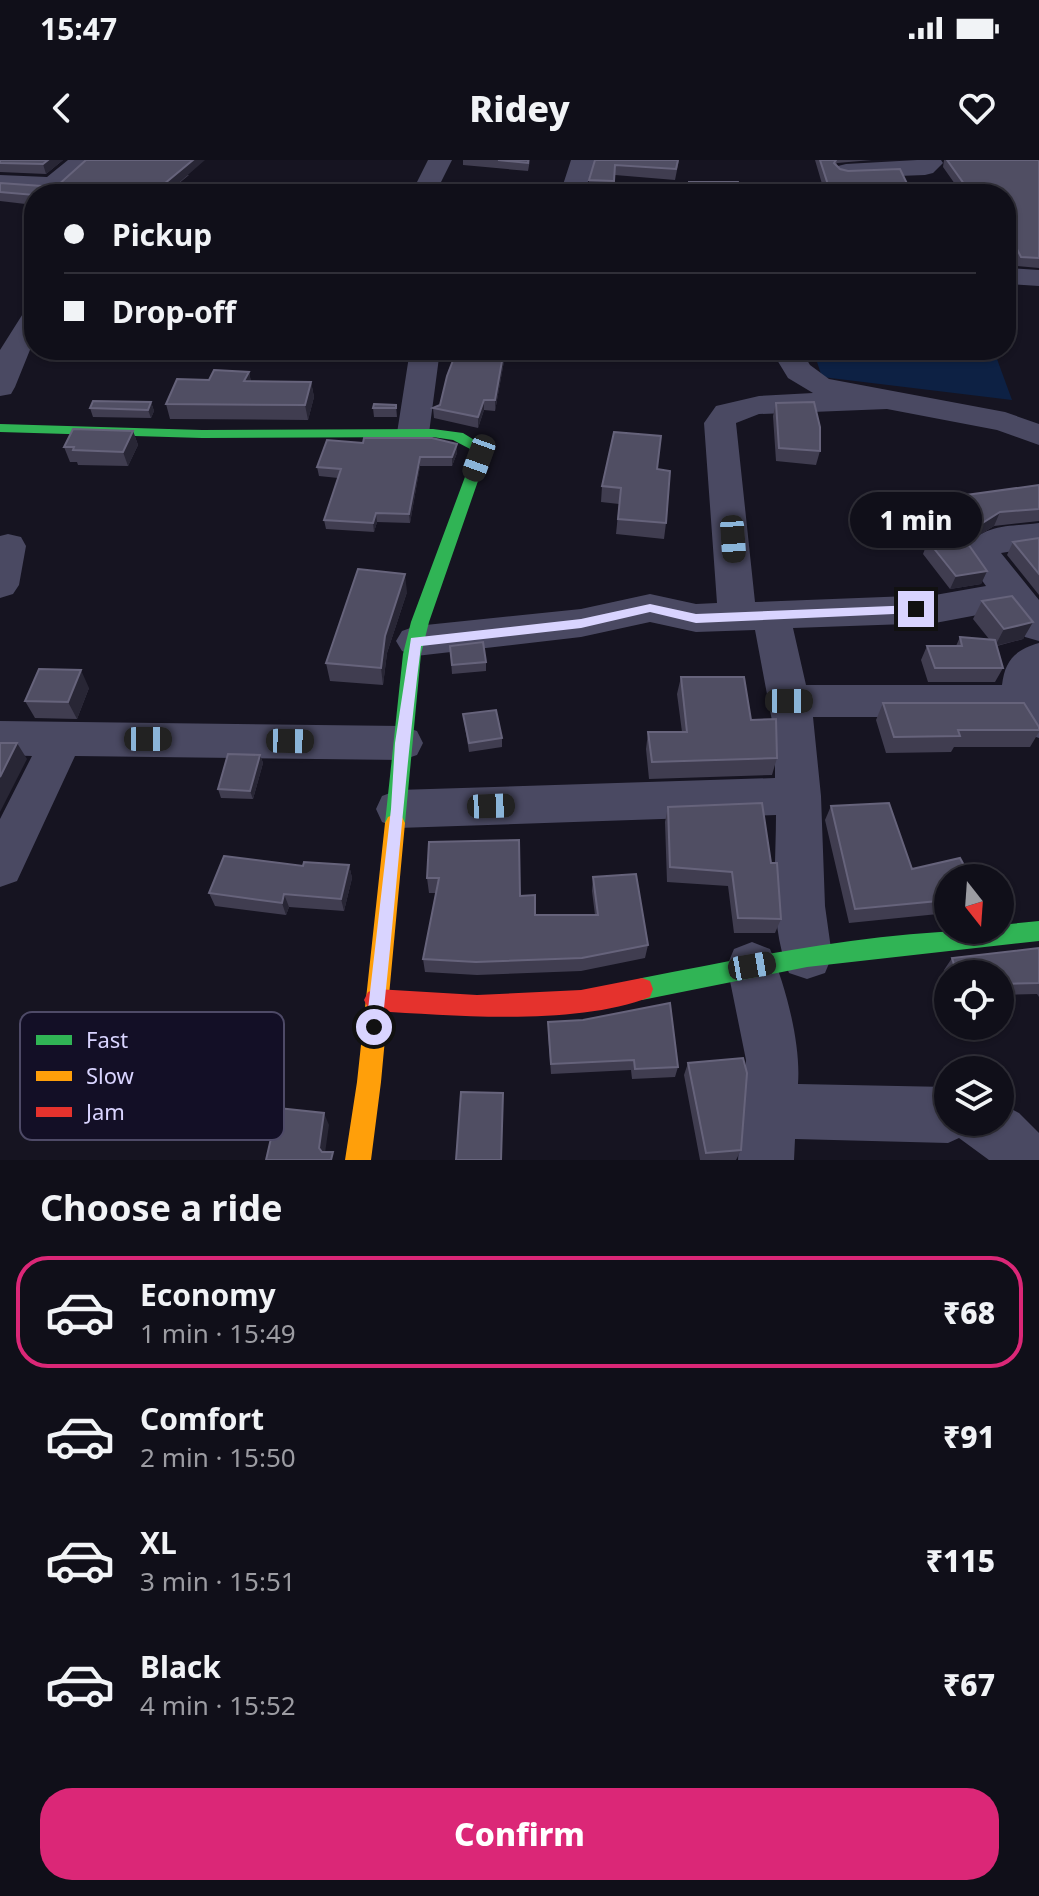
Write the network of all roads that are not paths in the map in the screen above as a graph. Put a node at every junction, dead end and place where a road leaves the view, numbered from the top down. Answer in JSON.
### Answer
{"nodes":[{"id":1,"x":82,"y":160,"type":"edge"},
{"id":2,"x":440,"y":160,"type":"edge"},
{"id":3,"x":583,"y":160,"type":"edge"},
{"id":4,"x":929,"y":160,"type":"edge"},
{"id":5,"x":846,"y":171,"type":"edge"},
{"id":6,"x":0,"y":182,"type":"edge"},
{"id":7,"x":56,"y":184,"type":"edge"},
{"id":8,"x":428,"y":184,"type":"edge"},
{"id":9,"x":575,"y":184,"type":"edge"},
{"id":10,"x":24,"y":185,"type":"edge"},
{"id":11,"x":1016,"y":277,"type":"edge"},
{"id":12,"x":1039,"y":278,"type":"edge"},
{"id":13,"x":24,"y":333,"type":"edge"},
{"id":14,"x":424,"y":360,"type":"edge"},
{"id":15,"x":790,"y":360,"type":"edge"},
{"id":16,"x":0,"y":387,"type":"edge"},
{"id":17,"x":884,"y":400,"type":"junction"},
{"id":18,"x":0,"y":428,"type":"edge"},
{"id":19,"x":413,"y":433,"type":"junction"},
{"id":20,"x":1039,"y":435,"type":"edge"},
{"id":21,"x":1039,"y":535,"type":"edge"},
{"id":22,"x":8,"y":546,"type":"dead end"},
{"id":23,"x":0,"y":585,"type":"edge"},
{"id":24,"x":1013,"y":595,"type":"junction"},
{"id":25,"x":754,"y":614,"type":"junction"},
{"id":26,"x":1039,"y":627,"type":"edge"},
{"id":27,"x":416,"y":641,"type":"junction"},
{"id":28,"x":1039,"y":658,"type":"edge"},
{"id":29,"x":789,"y":701,"type":"junction"},
{"id":30,"x":1034,"y":711,"type":"edge"},
{"id":31,"x":0,"y":738,"type":"edge"},
{"id":32,"x":62,"y":739,"type":"junction"},
{"id":33,"x":402,"y":743,"type":"junction"},
{"id":34,"x":799,"y":796,"type":"junction"},
{"id":35,"x":398,"y":809,"type":"junction"},
{"id":36,"x":0,"y":866,"type":"edge"},
{"id":37,"x":1039,"y":931,"type":"edge"},
{"id":38,"x":807,"y":956,"type":"junction"},
{"id":39,"x":752,"y":966,"type":"junction"},
{"id":40,"x":376,"y":1000,"type":"junction"},
{"id":41,"x":934,"y":1117,"type":"edge"},
{"id":42,"x":769,"y":1136,"type":"edge"},
{"id":43,"x":1003,"y":1136,"type":"edge"},
{"id":44,"x":358,"y":1160,"type":"edge"},
{"id":45,"x":1024,"y":1160,"type":"edge"}],
"edges":[{"from":1,"to":7,"type":"street"},
{"from":2,"to":8,"type":"street"},
{"from":3,"to":9,"type":"street"},
{"from":4,"to":5,"type":"street"},
{"from":6,"to":10,"type":"street"},
{"from":11,"to":12,"type":"street"},
{"from":13,"to":16,"type":"street"},
{"from":14,"to":19,"type":"street"},
{"from":15,"to":17,"type":"street"},
{"from":17,"to":20,"type":"street"},
{"from":17,"to":25,"type":"street"},
{"from":18,"to":19,"type":"street"},
{"from":19,"to":27,"type":"street"},
{"from":21,"to":24,"type":"street"},
{"from":22,"to":23,"type":"street"},
{"from":24,"to":25,"type":"street"},
{"from":24,"to":26,"type":"street"},
{"from":25,"to":27,"type":"street"},
{"from":25,"to":29,"type":"street"},
{"from":27,"to":33,"type":"street"},
{"from":28,"to":30,"type":"street"},
{"from":29,"to":30,"type":"street"},
{"from":29,"to":34,"type":"street"},
{"from":31,"to":32,"type":"street"},
{"from":32,"to":33,"type":"street"},
{"from":32,"to":36,"type":"street"},
{"from":33,"to":35,"type":"street"},
{"from":34,"to":35,"type":"street"},
{"from":34,"to":38,"type":"street"},
{"from":35,"to":40,"type":"street"},
{"from":37,"to":38,"type":"street"},
{"from":38,"to":39,"type":"street"},
{"from":39,"to":40,"type":"street"},
{"from":39,"to":42,"type":"street"},
{"from":40,"to":44,"type":"street"},
{"from":41,"to":42,"type":"street"},
{"from":43,"to":45,"type":"street"}]}
